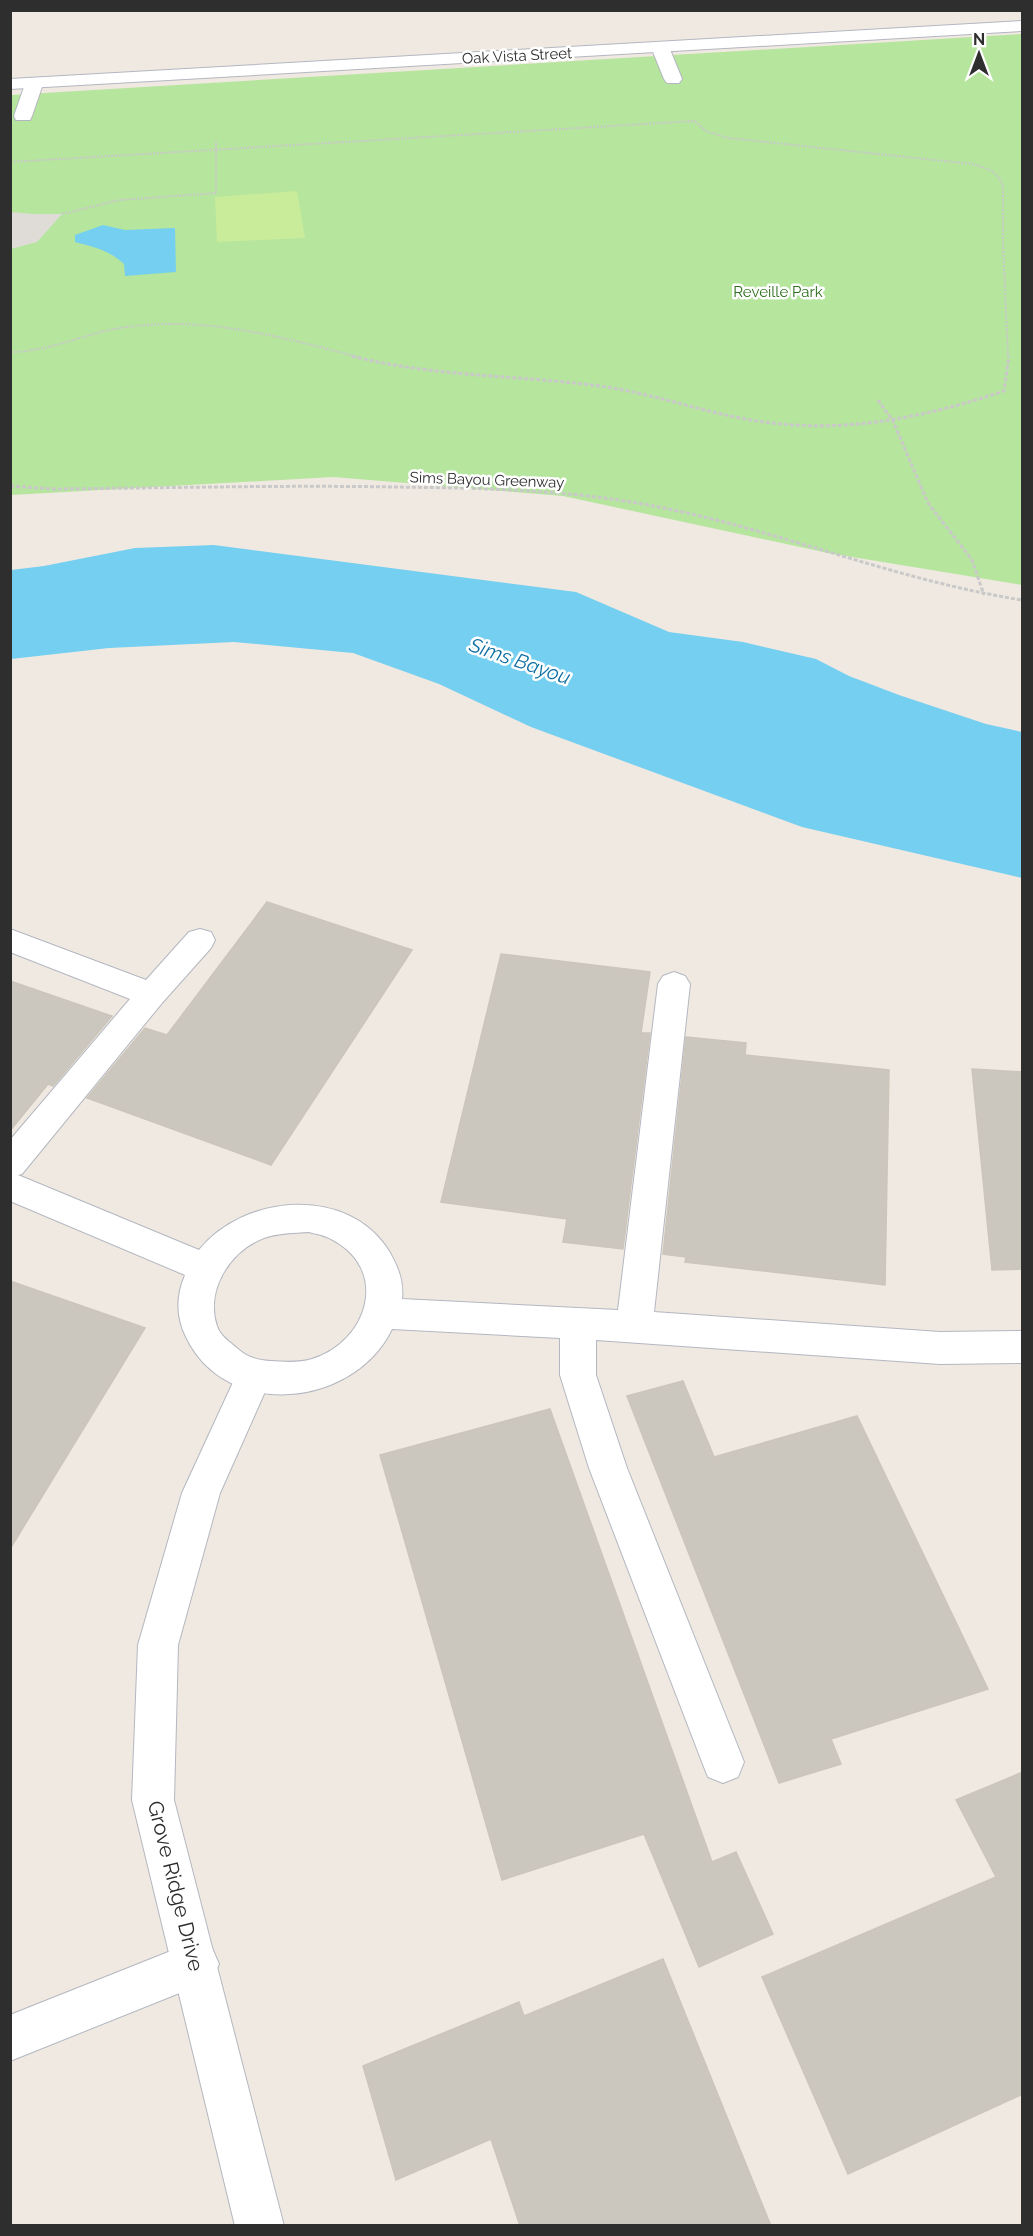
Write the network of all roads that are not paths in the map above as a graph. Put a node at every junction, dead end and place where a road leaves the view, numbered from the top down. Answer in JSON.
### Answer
{"nodes":[{"id":1,"x":1023,"y":26,"type":"edge"},
{"id":2,"x":660,"y":47,"type":"junction"},
{"id":3,"x":673,"y":79,"type":"dead end"},
{"id":4,"x":10,"y":84,"type":"edge"},
{"id":5,"x":34,"y":84,"type":"junction"},
{"id":6,"x":23,"y":116,"type":"dead end"},
{"id":7,"x":10,"y":940,"type":"edge"},
{"id":8,"x":200,"y":940,"type":"dead end"},
{"id":9,"x":674,"y":984,"type":"dead end"},
{"id":10,"x":151,"y":995,"type":"junction"},
{"id":11,"x":10,"y":1164,"type":"edge"},
{"id":12,"x":10,"y":1186,"type":"edge"},
{"id":13,"x":205,"y":1268,"type":"junction"},
{"id":14,"x":382,"y":1313,"type":"junction"},
{"id":15,"x":578,"y":1323,"type":"junction"},
{"id":16,"x":634,"y":1326,"type":"junction"},
{"id":17,"x":1023,"y":1347,"type":"edge"},
{"id":18,"x":254,"y":1376,"type":"junction"},
{"id":19,"x":723,"y":1762,"type":"dead end"},
{"id":20,"x":196,"y":1964,"type":"junction"},
{"id":21,"x":10,"y":2038,"type":"edge"},
{"id":22,"x":260,"y":2226,"type":"edge"}],
"edges":[{"from":1,"to":2,"type":"street","name":"Oak Vista Street"},
{"from":2,"to":3,"type":"street"},
{"from":2,"to":5,"type":"street","name":"Oak Vista Street"},
{"from":4,"to":5,"type":"street","name":"Oak Vista Street"},
{"from":5,"to":6,"type":"street"},
{"from":7,"to":10,"type":"street"},
{"from":8,"to":10,"type":"street"},
{"from":9,"to":16,"type":"street"},
{"from":10,"to":11,"type":"street"},
{"from":12,"to":13,"type":"street"},
{"from":13,"to":14,"type":"street"},
{"from":13,"to":18,"type":"street"},
{"from":14,"to":15,"type":"street"},
{"from":14,"to":18,"type":"street"},
{"from":15,"to":16,"type":"street"},
{"from":15,"to":19,"type":"street"},
{"from":16,"to":17,"type":"street"},
{"from":18,"to":20,"type":"street","name":"Grove Ridge Drive"},
{"from":20,"to":21,"type":"street"},
{"from":20,"to":22,"type":"street","name":"Grove Ridge Drive"}]}
